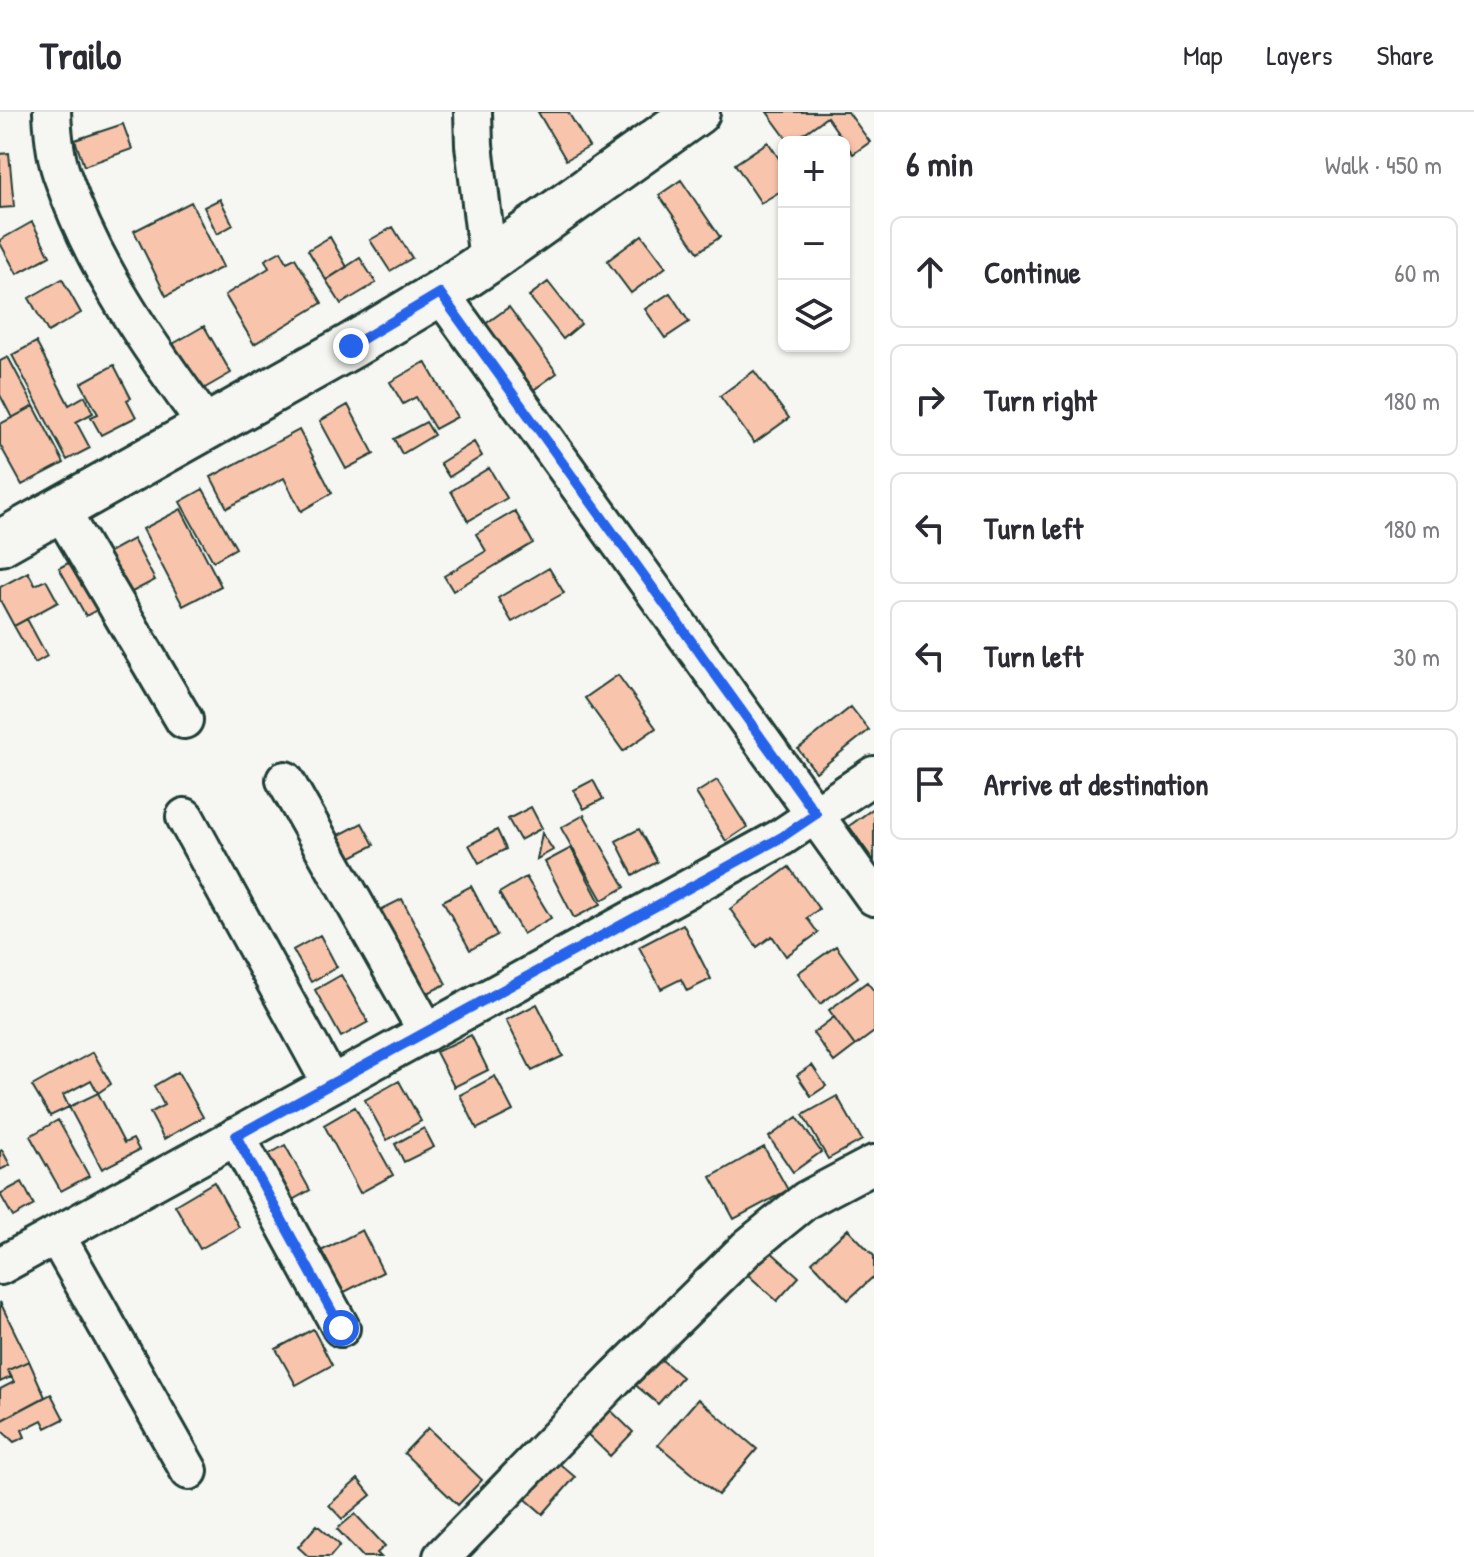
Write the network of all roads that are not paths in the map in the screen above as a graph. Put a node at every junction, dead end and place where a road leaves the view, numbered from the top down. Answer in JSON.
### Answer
{"nodes":[{"id":1,"x":52,"y":112,"type":"edge"},
{"id":2,"x":473,"y":112,"type":"edge"},
{"id":3,"x":697,"y":112,"type":"edge"},
{"id":4,"x":488,"y":261,"type":"junction"},
{"id":5,"x":440,"y":293,"type":"junction"},
{"id":6,"x":207,"y":426,"type":"junction"},
{"id":7,"x":60,"y":509,"type":"junction"},
{"id":8,"x":0,"y":543,"type":"edge"},
{"id":9,"x":184,"y":720,"type":"dead end"},
{"id":10,"x":874,"y":775,"type":"edge"},
{"id":11,"x":285,"y":780,"type":"dead end"},
{"id":12,"x":816,"y":814,"type":"junction"},
{"id":13,"x":185,"y":817,"type":"dead end"},
{"id":14,"x":874,"y":897,"type":"edge"},
{"id":15,"x":427,"y":1032,"type":"junction"},
{"id":16,"x":331,"y":1084,"type":"junction"},
{"id":17,"x":236,"y":1136,"type":"junction"},
{"id":18,"x":874,"y":1164,"type":"edge"},
{"id":19,"x":56,"y":1235,"type":"junction"},
{"id":20,"x":0,"y":1266,"type":"edge"},
{"id":21,"x":341,"y":1328,"type":"dead end"},
{"id":22,"x":189,"y":1471,"type":"dead end"},
{"id":23,"x":442,"y":1557,"type":"edge"}],
"edges":[{"from":1,"to":6,"type":"street"},
{"from":2,"to":4,"type":"street"},
{"from":3,"to":4,"type":"main road"},
{"from":4,"to":5,"type":"main road"},
{"from":5,"to":6,"type":"main road"},
{"from":5,"to":12,"type":"street"},
{"from":6,"to":7,"type":"main road"},
{"from":7,"to":8,"type":"main road"},
{"from":7,"to":9,"type":"street"},
{"from":10,"to":12,"type":"street"},
{"from":11,"to":15,"type":"street"},
{"from":12,"to":14,"type":"street"},
{"from":12,"to":15,"type":"street"},
{"from":13,"to":16,"type":"street"},
{"from":15,"to":16,"type":"street"},
{"from":16,"to":17,"type":"street"},
{"from":17,"to":19,"type":"street"},
{"from":17,"to":21,"type":"street"},
{"from":18,"to":23,"type":"street"},
{"from":19,"to":20,"type":"street"},
{"from":19,"to":22,"type":"street"}]}
